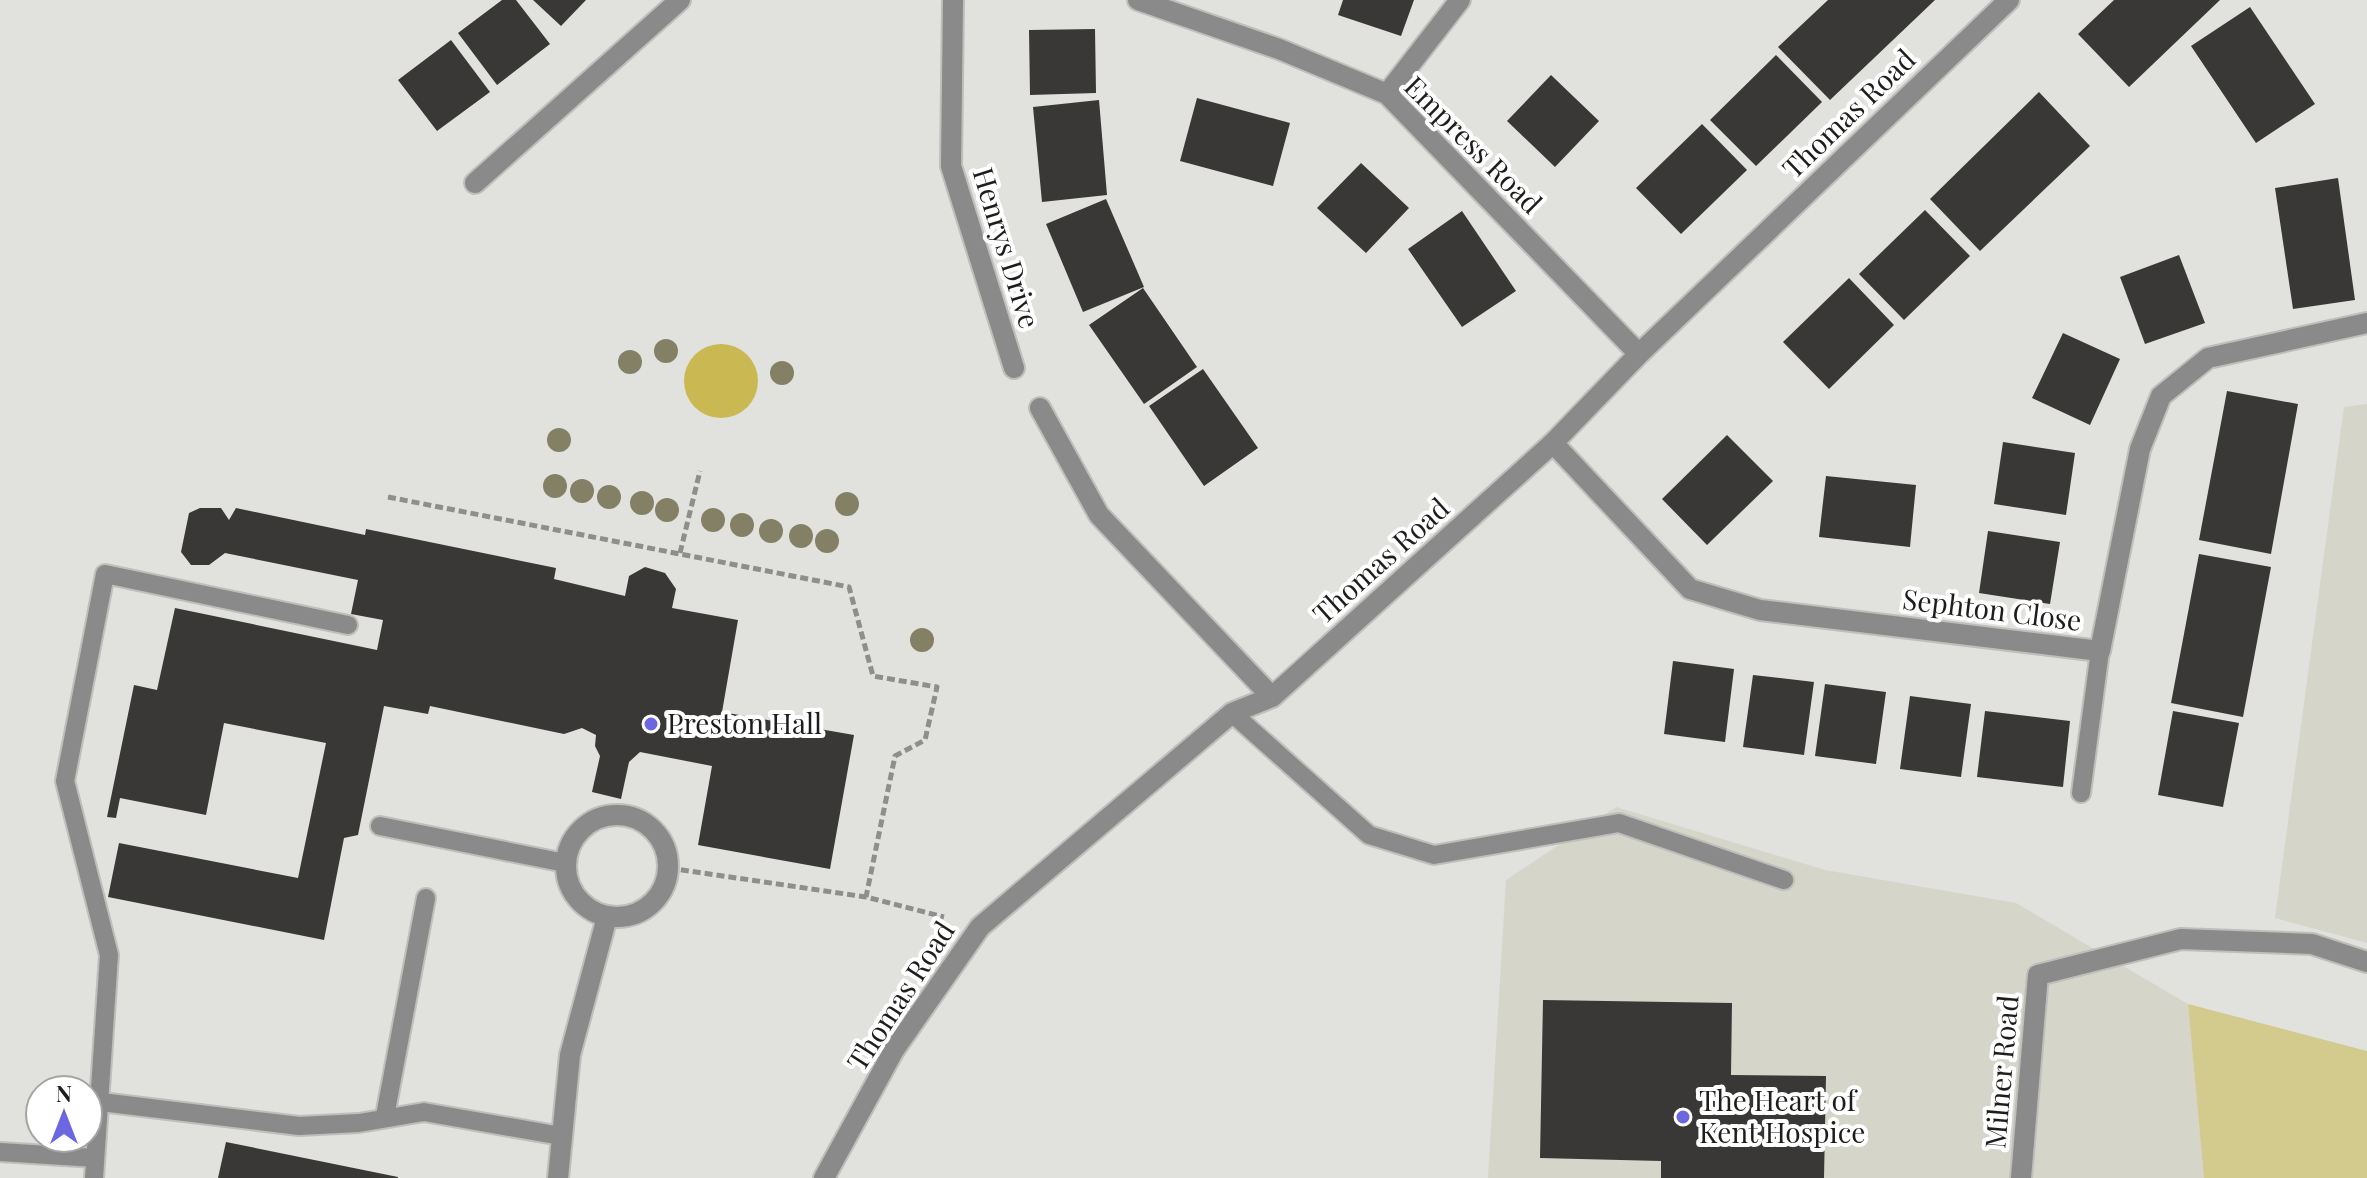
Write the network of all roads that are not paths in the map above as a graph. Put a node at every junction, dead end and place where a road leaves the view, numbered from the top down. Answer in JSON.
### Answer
{"nodes":[{"id":1,"x":680,"y":0,"type":"edge"},
{"id":2,"x":953,"y":0,"type":"edge"},
{"id":3,"x":1138,"y":0,"type":"edge"},
{"id":4,"x":1460,"y":0,"type":"edge"},
{"id":5,"x":2009,"y":0,"type":"edge"},
{"id":6,"x":1387,"y":94,"type":"junction"},
{"id":7,"x":475,"y":183,"type":"dead end"},
{"id":8,"x":2367,"y":323,"type":"edge"},
{"id":9,"x":1639,"y":354,"type":"junction"},
{"id":10,"x":1014,"y":368,"type":"dead end"},
{"id":11,"x":1040,"y":408,"type":"dead end"},
{"id":12,"x":1553,"y":443,"type":"junction"},
{"id":13,"x":348,"y":625,"type":"dead end"},
{"id":14,"x":2100,"y":651,"type":"junction"},
{"id":15,"x":1272,"y":697,"type":"junction"},
{"id":16,"x":1232,"y":713,"type":"junction"},
{"id":17,"x":2081,"y":793,"type":"dead end"},
{"id":18,"x":380,"y":826,"type":"dead end"},
{"id":19,"x":565,"y":863,"type":"junction"},
{"id":20,"x":1784,"y":880,"type":"dead end"},
{"id":21,"x":426,"y":898,"type":"dead end"},
{"id":22,"x":607,"y":917,"type":"junction"},
{"id":23,"x":2367,"y":962,"type":"edge"},
{"id":24,"x":103,"y":1074,"type":"edge"},
{"id":25,"x":104,"y":1102,"type":"edge"},
{"id":26,"x":385,"y":1116,"type":"junction"},
{"id":27,"x":561,"y":1136,"type":"junction"},
{"id":28,"x":0,"y":1152,"type":"edge"},
{"id":29,"x":95,"y":1154,"type":"edge"},
{"id":30,"x":95,"y":1158,"type":"junction"},
{"id":31,"x":94,"y":1178,"type":"edge"},
{"id":32,"x":558,"y":1178,"type":"edge"},
{"id":33,"x":824,"y":1178,"type":"edge"},
{"id":34,"x":2021,"y":1178,"type":"edge"}],
"edges":[{"from":1,"to":7,"type":"street"},
{"from":2,"to":10,"type":"street","name":"Henrys Drive"},
{"from":3,"to":6,"type":"street","name":"Empress Road"},
{"from":4,"to":6,"type":"street"},
{"from":5,"to":9,"type":"street","name":"Thomas Road"},
{"from":6,"to":9,"type":"street","name":"Empress Road"},
{"from":8,"to":14,"type":"street","name":"Sephton Close"},
{"from":9,"to":12,"type":"street","name":"Thomas Road"},
{"from":11,"to":15,"type":"street"},
{"from":12,"to":14,"type":"street","name":"Sephton Close"},
{"from":12,"to":15,"type":"street","name":"Thomas Road"},
{"from":13,"to":24,"type":"lane"},
{"from":14,"to":17,"type":"lane"},
{"from":15,"to":16,"type":"street","name":"Thomas Road"},
{"from":16,"to":20,"type":"lane"},
{"from":16,"to":33,"type":"street","name":"Thomas Road"},
{"from":18,"to":19,"type":"lane"},
{"from":19,"to":22,"type":"street"},
{"from":19,"to":22,"type":"street"},
{"from":21,"to":26,"type":"lane"},
{"from":22,"to":27,"type":"street"},
{"from":23,"to":34,"type":"street","name":"Milner Road"},
{"from":25,"to":26,"type":"lane"},
{"from":26,"to":27,"type":"lane"},
{"from":27,"to":32,"type":"street"},
{"from":28,"to":30,"type":"lane"},
{"from":29,"to":30,"type":"lane"},
{"from":30,"to":31,"type":"lane"}]}
